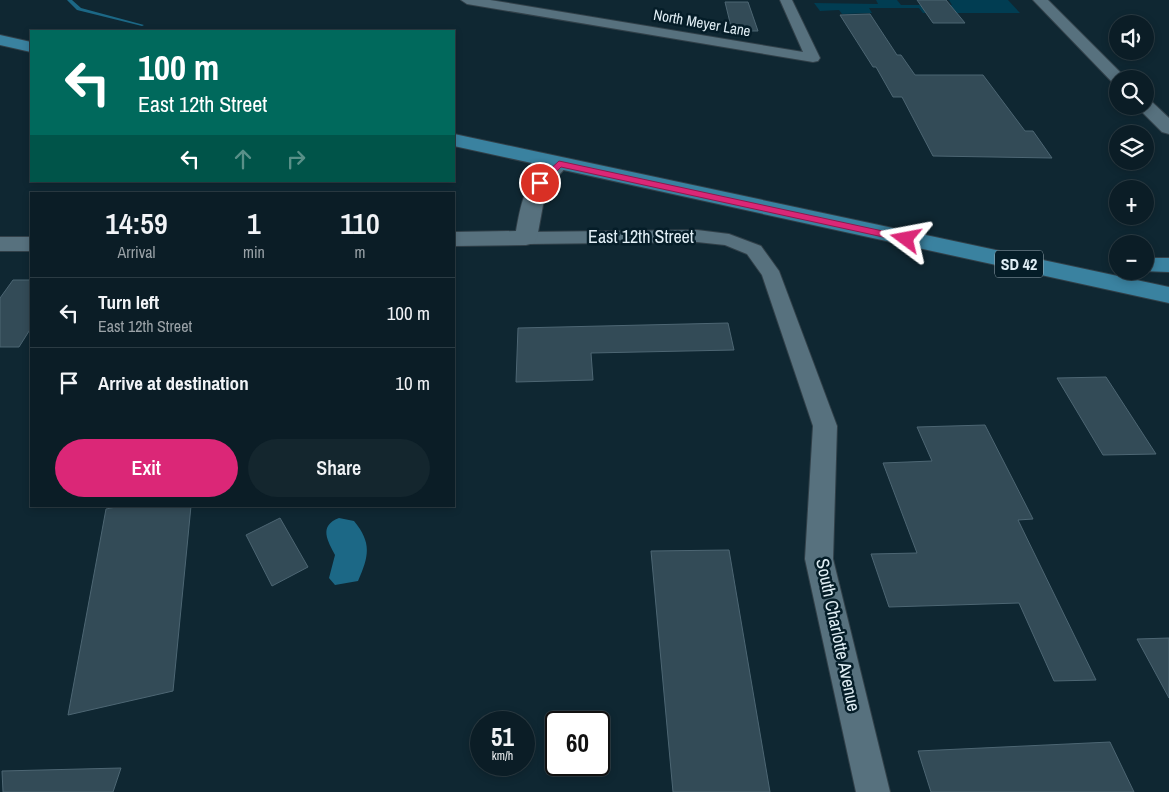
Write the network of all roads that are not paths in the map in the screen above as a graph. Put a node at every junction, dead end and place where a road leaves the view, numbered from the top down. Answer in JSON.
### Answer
{"nodes":[{"id":1,"x":467,"y":0,"type":"edge"},
{"id":2,"x":786,"y":0,"type":"edge"},
{"id":3,"x":1040,"y":0,"type":"edge"},
{"id":4,"x":537,"y":6,"type":"edge"},
{"id":5,"x":0,"y":40,"type":"edge"},
{"id":6,"x":30,"y":47,"type":"edge"},
{"id":7,"x":1109,"y":70,"type":"edge"},
{"id":8,"x":1154,"y":114,"type":"edge"},
{"id":9,"x":1169,"y":128,"type":"edge"},
{"id":10,"x":455,"y":140,"type":"edge"},
{"id":11,"x":559,"y":164,"type":"junction"},
{"id":12,"x":526,"y":238,"type":"junction"},
{"id":13,"x":455,"y":239,"type":"edge"},
{"id":14,"x":0,"y":244,"type":"edge"},
{"id":15,"x":30,"y":244,"type":"edge"},
{"id":16,"x":754,"y":250,"type":"joint"},
{"id":17,"x":994,"y":258,"type":"junction"},
{"id":18,"x":1109,"y":264,"type":"edge"},
{"id":19,"x":1154,"y":265,"type":"edge"},
{"id":20,"x":1169,"y":265,"type":"edge"},
{"id":21,"x":1169,"y":296,"type":"edge"},
{"id":22,"x":873,"y":792,"type":"edge"}],
"edges":[{"from":1,"to":4,"type":"street","name":"North Meyer Lane"},
{"from":2,"to":4,"type":"street","name":"North Meyer Lane"},
{"from":3,"to":7,"type":"main road"},
{"from":5,"to":6,"type":"main road"},
{"from":8,"to":9,"type":"main road"},
{"from":10,"to":11,"type":"main road","number":"SD 42"},
{"from":11,"to":12,"type":"main road"},
{"from":11,"to":17,"type":"main road","number":"SD 42"},
{"from":12,"to":13,"type":"main road","name":"East 12th Street"},
{"from":12,"to":16,"type":"street","name":"East 12th Street"},
{"from":14,"to":15,"type":"main road"},
{"from":16,"to":22,"type":"street","name":"South Charlotte Avenue"},
{"from":17,"to":18,"type":"main road"},
{"from":17,"to":21,"type":"main road","number":"SD 42"},
{"from":19,"to":20,"type":"main road"}]}
